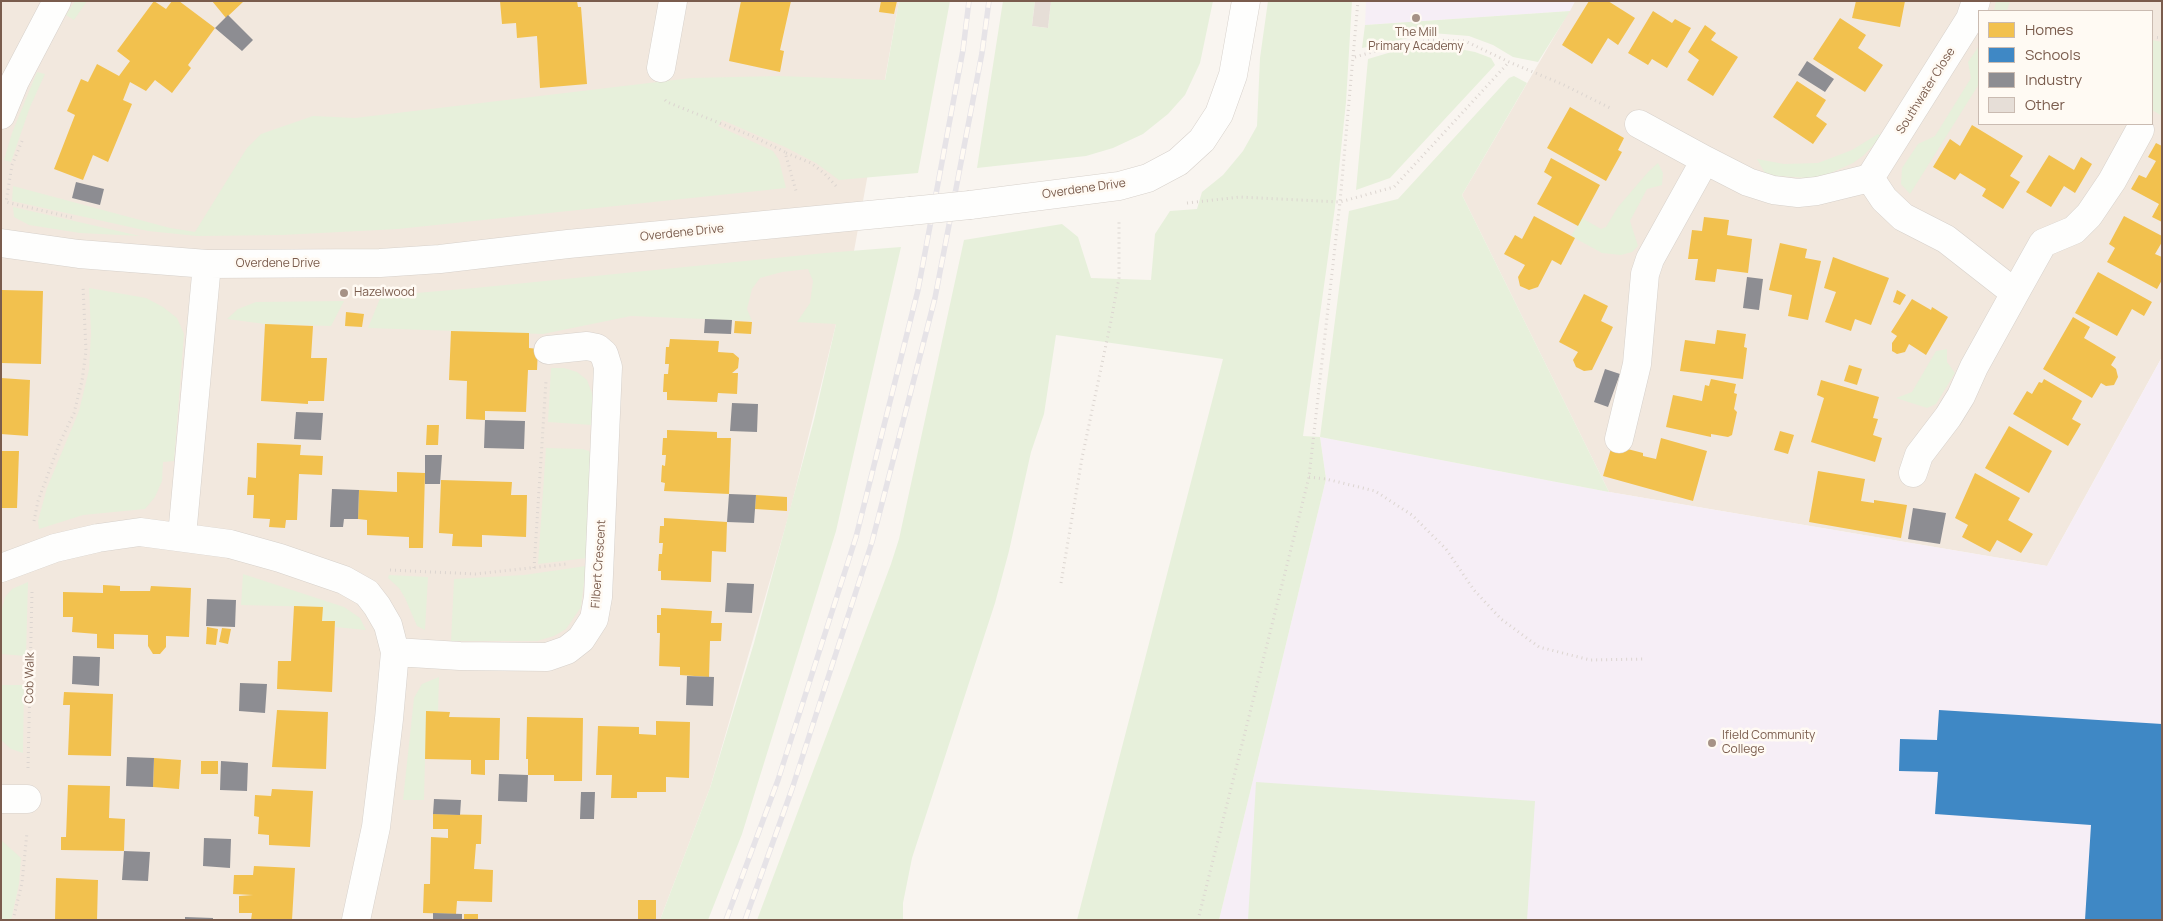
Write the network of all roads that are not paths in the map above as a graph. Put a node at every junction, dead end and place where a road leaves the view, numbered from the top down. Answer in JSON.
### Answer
{"nodes":[{"id":1,"x":57,"y":1,"type":"edge"},
{"id":2,"x":673,"y":1,"type":"edge"},
{"id":3,"x":1246,"y":1,"type":"edge"},
{"id":4,"x":1976,"y":1,"type":"edge"},
{"id":5,"x":662,"y":81,"type":"road end"},
{"id":6,"x":1,"y":116,"type":"edge"},
{"id":7,"x":1639,"y":124,"type":"road end"},
{"id":8,"x":2140,"y":130,"type":"dead end"},
{"id":9,"x":1704,"y":160,"type":"junction"},
{"id":10,"x":1870,"y":178,"type":"junction"},
{"id":11,"x":1,"y":243,"type":"edge"},
{"id":12,"x":207,"y":264,"type":"junction"},
{"id":13,"x":2015,"y":293,"type":"junction"},
{"id":14,"x":548,"y":350,"type":"road end"},
{"id":15,"x":1619,"y":439,"type":"dead end"},
{"id":16,"x":1913,"y":473,"type":"dead end"},
{"id":17,"x":182,"y":536,"type":"junction"},
{"id":18,"x":1,"y":568,"type":"edge"},
{"id":19,"x":395,"y":652,"type":"junction"},
{"id":20,"x":356,"y":920,"type":"edge"}],
"edges":[{"from":1,"to":6,"type":"street"},
{"from":2,"to":5,"type":"street"},
{"from":3,"to":12,"type":"street","name":"Overdene Drive","bridge":true},
{"from":4,"to":10,"type":"street","name":"Southwater Close"},
{"from":7,"to":9,"type":"street"},
{"from":8,"to":13,"type":"street"},
{"from":9,"to":10,"type":"street"},
{"from":9,"to":15,"type":"street"},
{"from":10,"to":13,"type":"street"},
{"from":11,"to":12,"type":"street","name":"Overdene Drive"},
{"from":12,"to":17,"type":"street"},
{"from":13,"to":16,"type":"street"},
{"from":14,"to":19,"type":"street","name":"Filbert Crescent"},
{"from":17,"to":18,"type":"street"},
{"from":17,"to":19,"type":"street"},
{"from":19,"to":20,"type":"street"}]}
